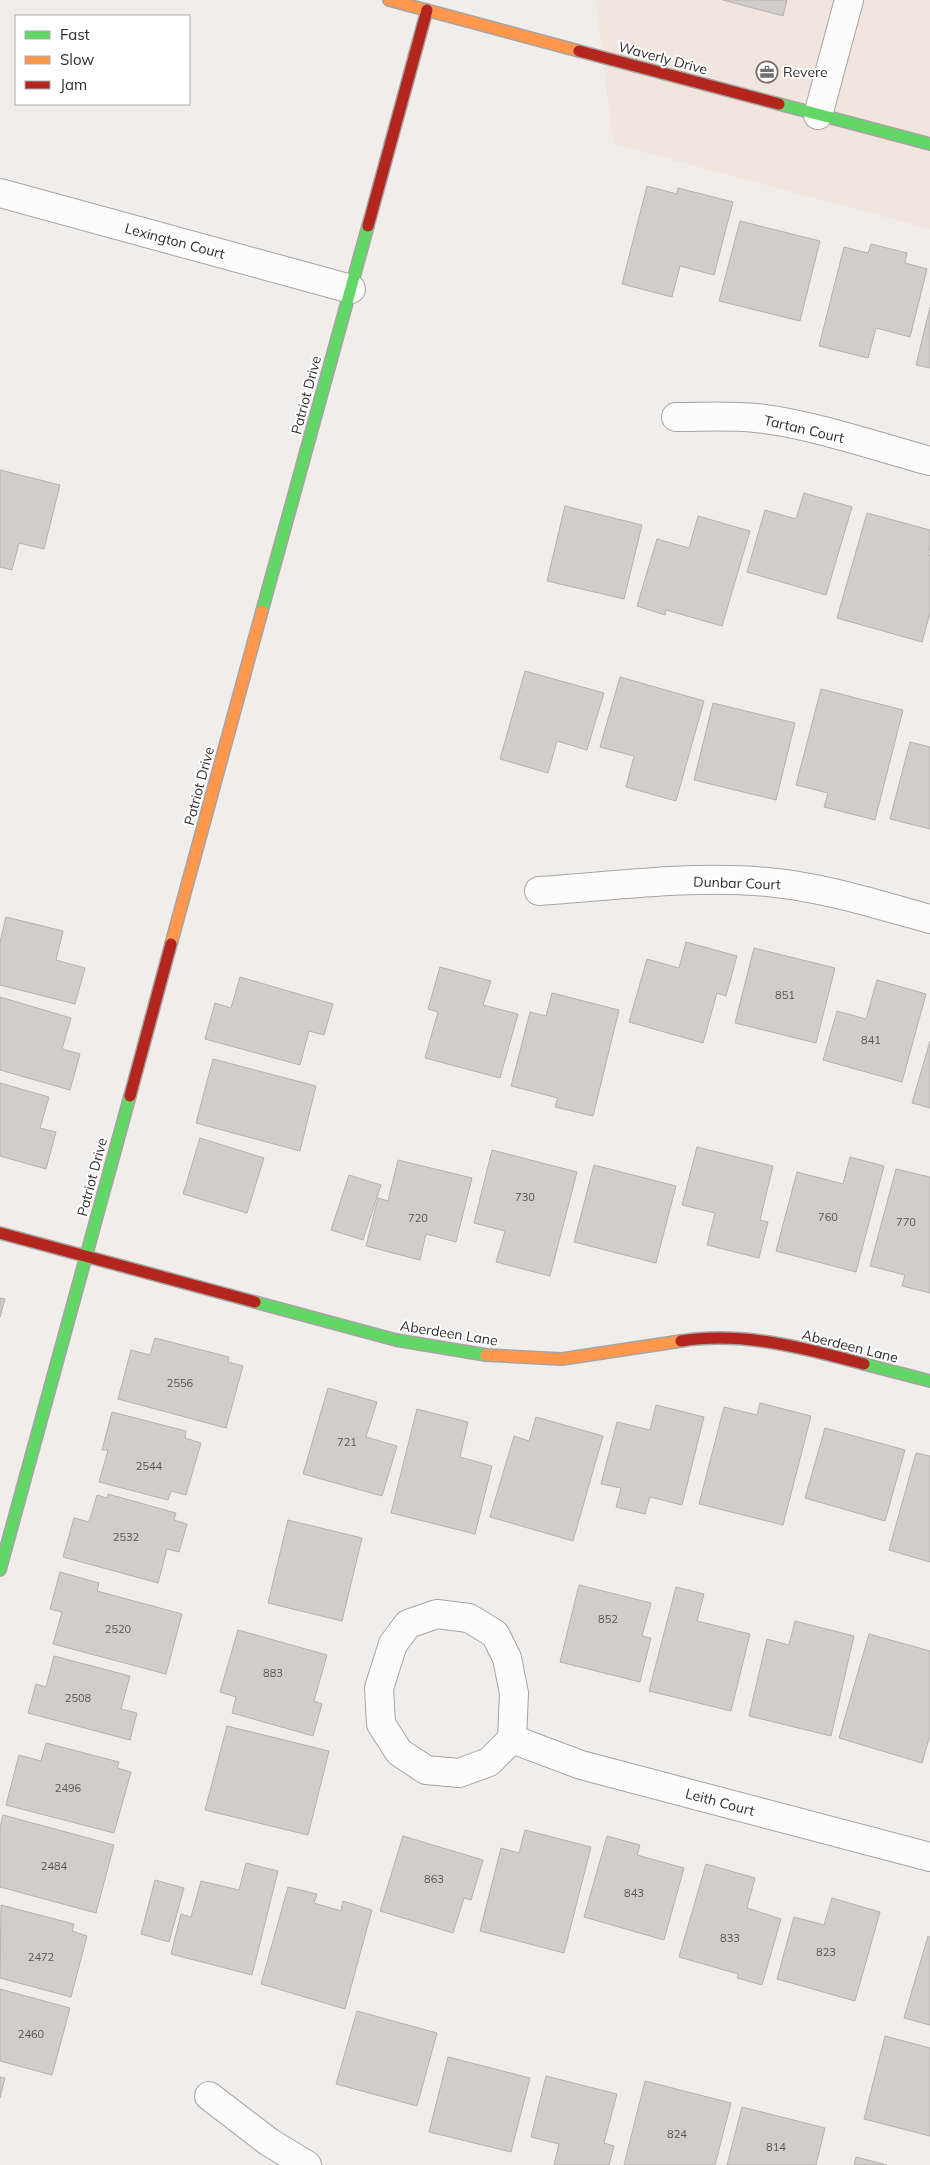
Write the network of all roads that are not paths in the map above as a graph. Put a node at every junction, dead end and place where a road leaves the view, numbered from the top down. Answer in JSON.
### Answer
{"nodes":[{"id":1,"x":388,"y":0,"type":"edge"},
{"id":2,"x":849,"y":0,"type":"edge"},
{"id":3,"x":427,"y":10,"type":"junction"},
{"id":4,"x":818,"y":114,"type":"junction"},
{"id":5,"x":930,"y":144,"type":"edge"},
{"id":6,"x":0,"y":193,"type":"edge"},
{"id":7,"x":351,"y":289,"type":"junction"},
{"id":8,"x":676,"y":417,"type":"dead end"},
{"id":9,"x":930,"y":461,"type":"edge"},
{"id":10,"x":539,"y":891,"type":"dead end"},
{"id":11,"x":930,"y":919,"type":"edge"},
{"id":12,"x":0,"y":1234,"type":"edge"},
{"id":13,"x":86,"y":1257,"type":"junction"},
{"id":14,"x":930,"y":1382,"type":"edge"},
{"id":15,"x":0,"y":1570,"type":"edge"},
{"id":16,"x":512,"y":1739,"type":"junction"},
{"id":17,"x":930,"y":1857,"type":"edge"},
{"id":18,"x":209,"y":2096,"type":"dead end"},
{"id":19,"x":307,"y":2165,"type":"edge"}],
"edges":[{"from":1,"to":3,"type":"street","name":"Waverly Drive"},
{"from":2,"to":4,"type":"street"},
{"from":3,"to":4,"type":"street","name":"Waverly Drive"},
{"from":3,"to":7,"type":"street","name":"Patriot Drive"},
{"from":4,"to":5,"type":"street","name":"Waverly Drive"},
{"from":6,"to":7,"type":"street","name":"Lexington Court"},
{"from":7,"to":13,"type":"street","name":"Patriot Drive"},
{"from":8,"to":9,"type":"street","name":"Tartan Court"},
{"from":10,"to":11,"type":"street","name":"Dunbar Court"},
{"from":12,"to":13,"type":"street","name":"Aberdeen Lane"},
{"from":13,"to":14,"type":"street","name":"Aberdeen Lane"},
{"from":13,"to":15,"type":"street","name":"Patriot Drive"},
{"from":16,"to":16,"type":"street"},
{"from":16,"to":17,"type":"street","name":"Leith Court"},
{"from":18,"to":19,"type":"street"}]}
